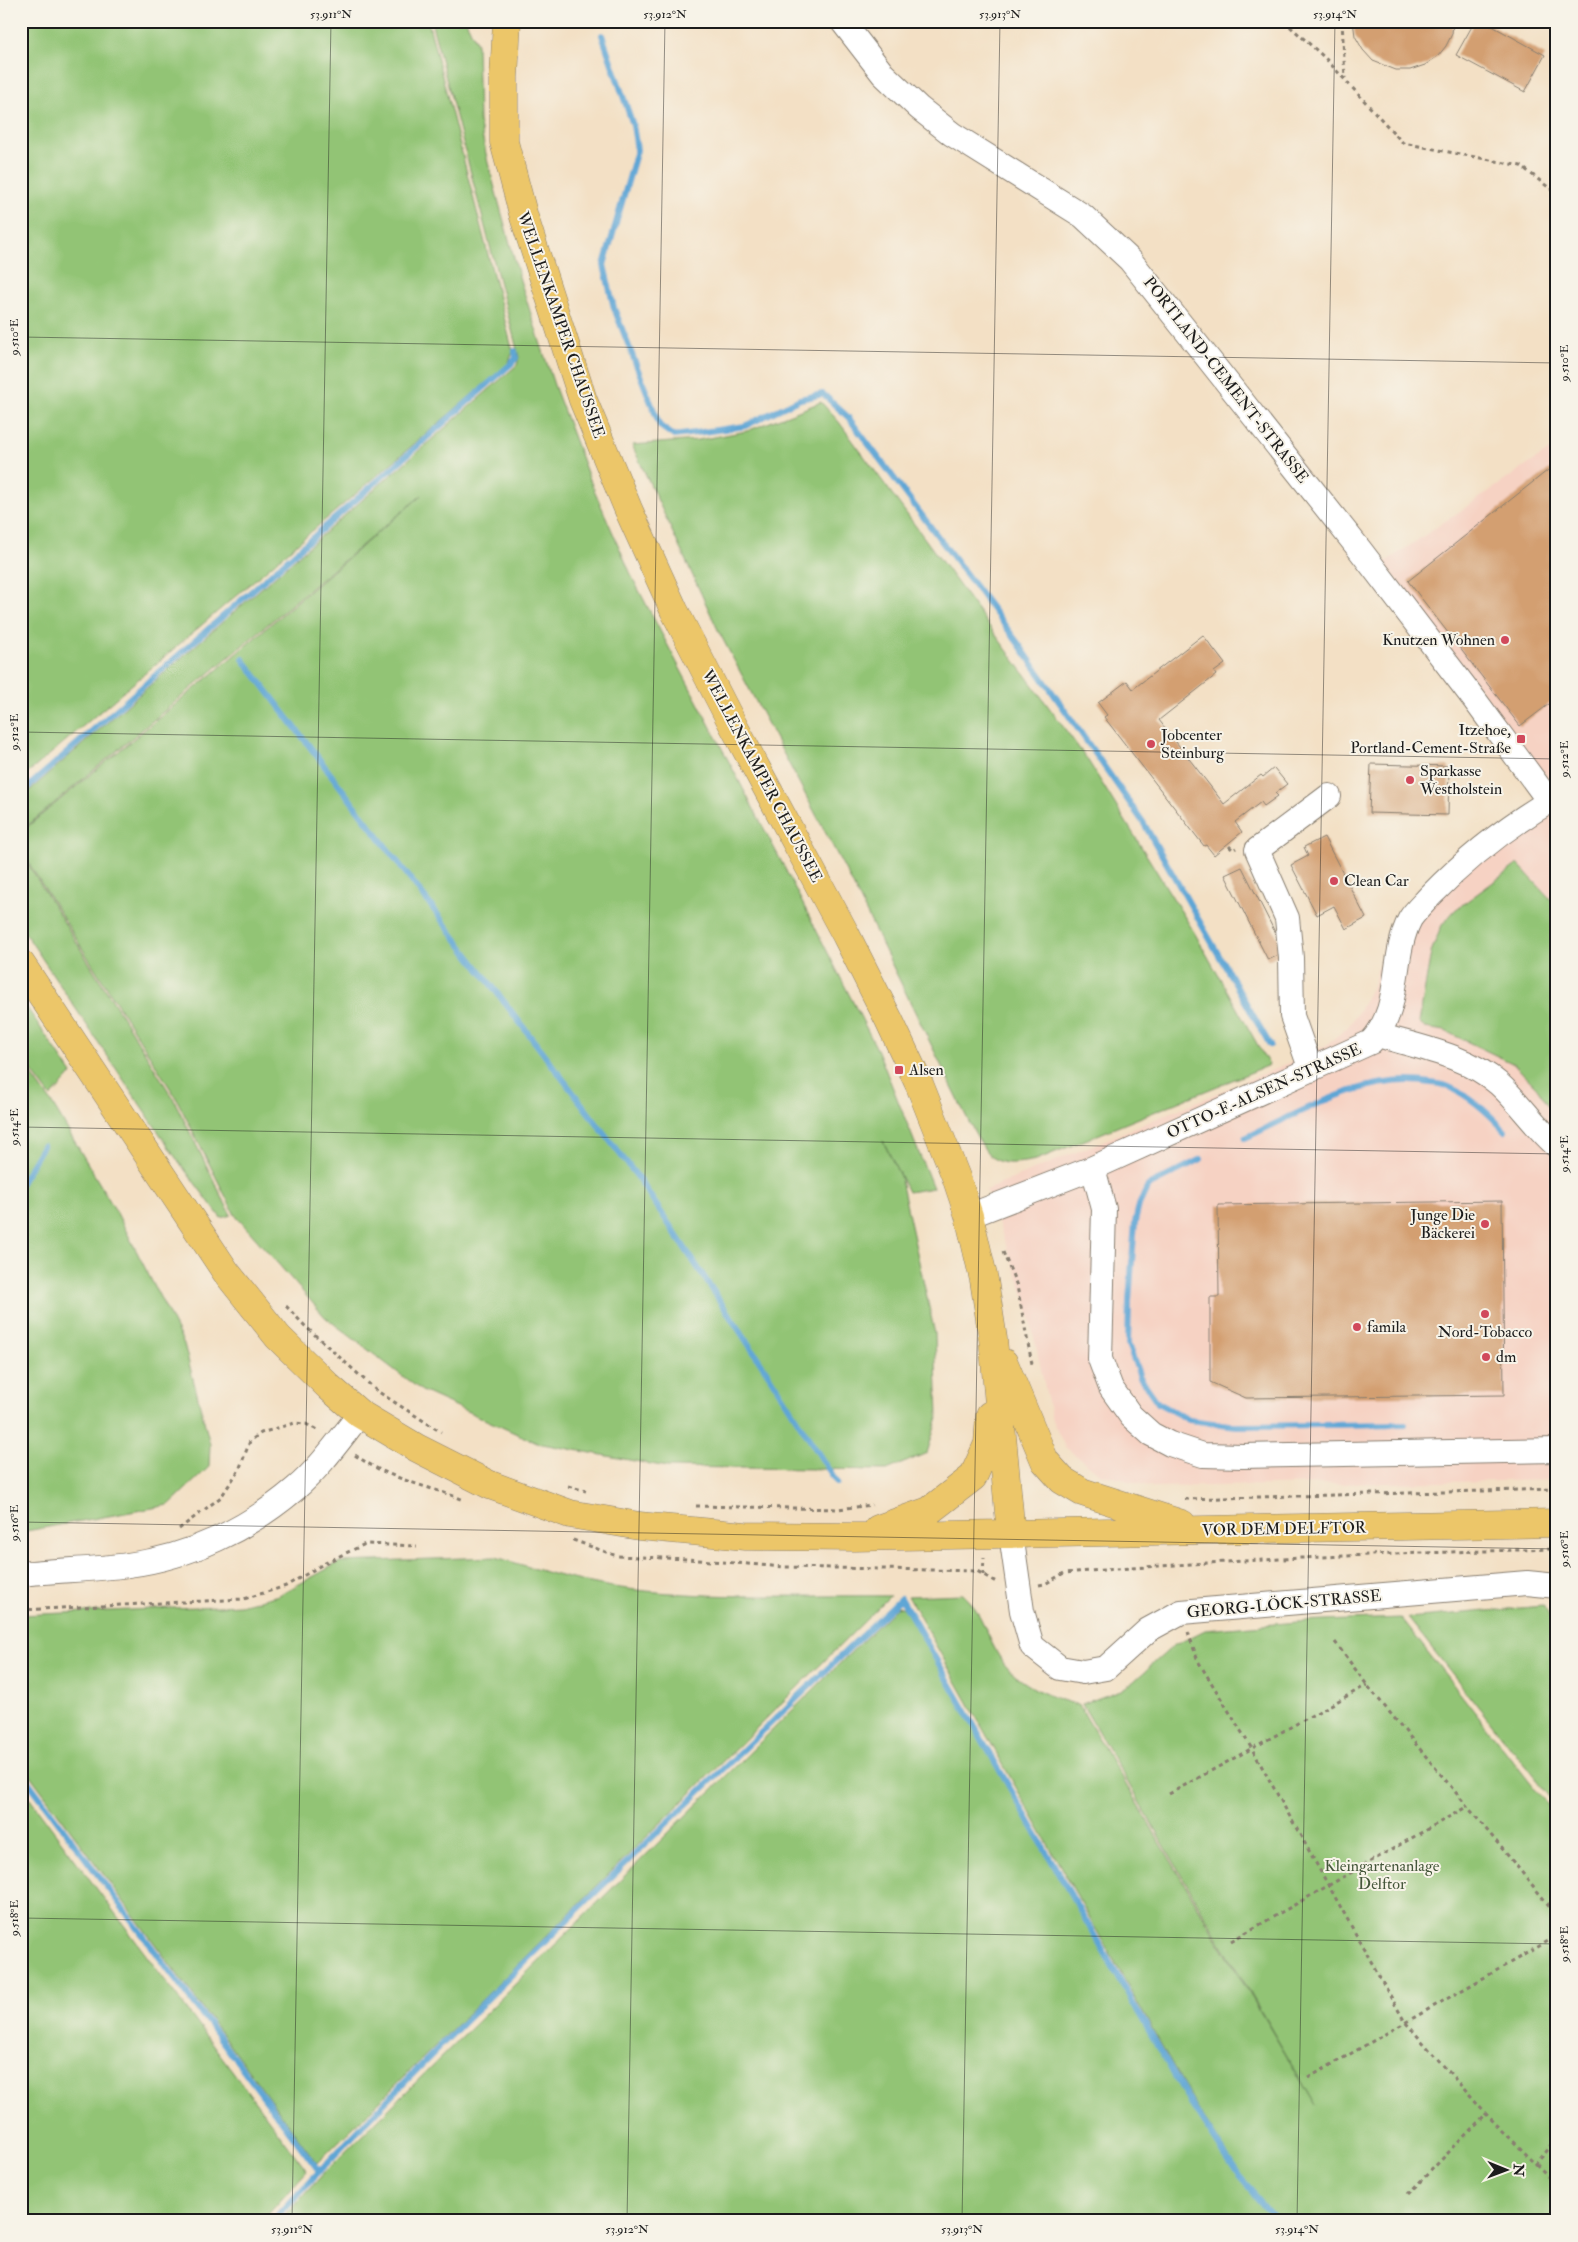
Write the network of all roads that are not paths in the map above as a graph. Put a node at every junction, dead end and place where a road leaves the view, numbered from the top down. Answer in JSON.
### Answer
{"nodes":[{"id":1,"x":508,"y":21,"type":"edge"},
{"id":2,"x":842,"y":21,"type":"edge"},
{"id":3,"x":1330,"y":796,"type":"dead end"},
{"id":4,"x":1553,"y":799,"type":"edge"},
{"id":5,"x":21,"y":964,"type":"edge"},
{"id":6,"x":1378,"y":1035,"type":"junction"},
{"id":7,"x":1311,"y":1070,"type":"junction"},
{"id":8,"x":1557,"y":1146,"type":"edge"},
{"id":9,"x":1093,"y":1168,"type":"junction"},
{"id":10,"x":969,"y":1216,"type":"junction"},
{"id":11,"x":993,"y":1339,"type":"junction"},
{"id":12,"x":360,"y":1414,"type":"junction"},
{"id":13,"x":1557,"y":1450,"type":"edge"},
{"id":14,"x":1557,"y":1523,"type":"edge"},
{"id":15,"x":1206,"y":1531,"type":"junction"},
{"id":16,"x":1011,"y":1534,"type":"junction"},
{"id":17,"x":854,"y":1537,"type":"junction"},
{"id":18,"x":21,"y":1574,"type":"edge"},
{"id":19,"x":1557,"y":1586,"type":"edge"}],
"edges":[{"from":1,"to":10,"type":"main road","name":"WELLENKAMPER CHAUSSEE"},
{"from":2,"to":4,"type":"street","name":"PORTLAND-CEMENT-STRASSE"},
{"from":3,"to":7,"type":"street"},
{"from":4,"to":6,"type":"street","name":"OTTO-F.-ALSEN-STRASSE"},
{"from":5,"to":12,"type":"main road","name":"VOR DEM DELFTOR"},
{"from":6,"to":7,"type":"street","name":"OTTO-F.-ALSEN-STRASSE"},
{"from":6,"to":8,"type":"street"},
{"from":7,"to":9,"type":"street","name":"OTTO-F.-ALSEN-STRASSE"},
{"from":9,"to":10,"type":"street","name":"OTTO-F.-ALSEN-STRASSE"},
{"from":9,"to":13,"type":"street"},
{"from":10,"to":11,"type":"main road","name":"WELLENKAMPER CHAUSSEE"},
{"from":11,"to":15,"type":"main road"},
{"from":11,"to":16,"type":"main road","name":"WELLENKAMPER CHAUSSEE"},
{"from":11,"to":17,"type":"main road"},
{"from":12,"to":17,"type":"main road","name":"VOR DEM DELFTOR"},
{"from":12,"to":18,"type":"street"},
{"from":14,"to":15,"type":"main road","name":"VOR DEM DELFTOR"},
{"from":15,"to":16,"type":"main road","name":"VOR DEM DELFTOR"},
{"from":16,"to":17,"type":"main road","name":"VOR DEM DELFTOR"},
{"from":16,"to":19,"type":"street","name":"GEORG-LÖCK-STRASSE"}]}
